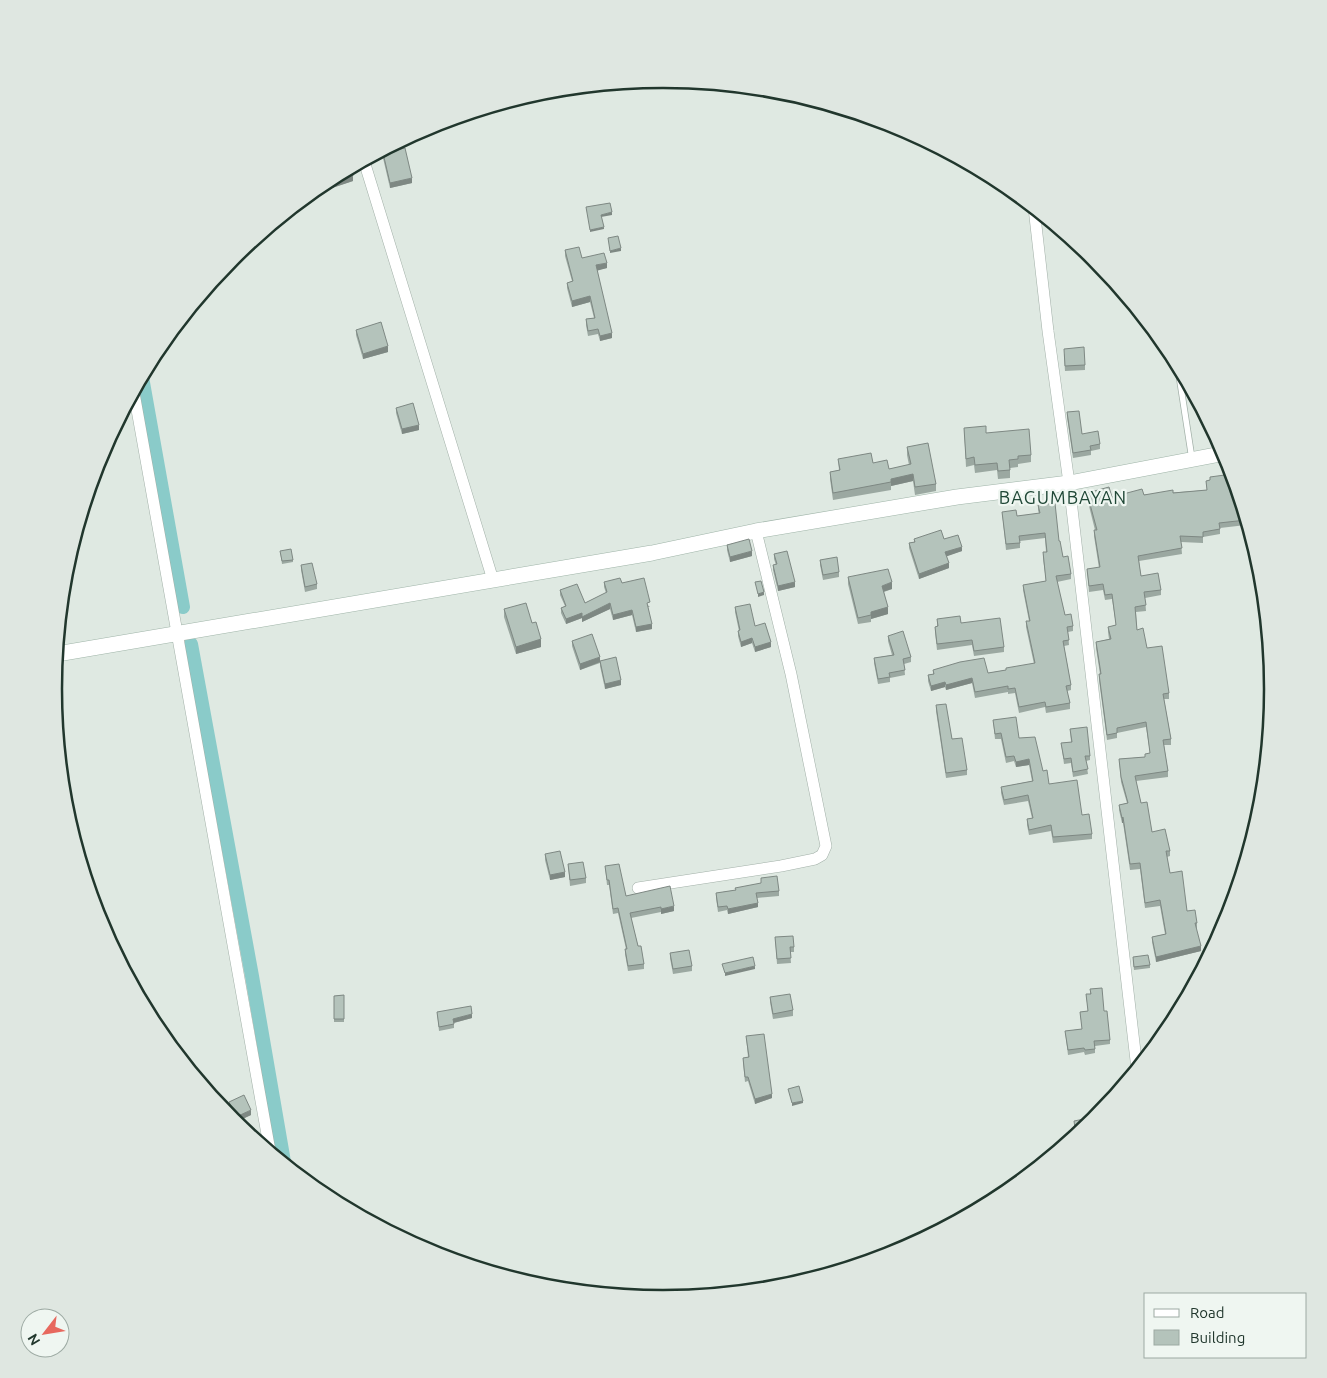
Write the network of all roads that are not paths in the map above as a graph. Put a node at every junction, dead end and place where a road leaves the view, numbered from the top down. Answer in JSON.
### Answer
{"nodes":[{"id":1,"x":366,"y":167,"type":"edge"},
{"id":2,"x":1035,"y":217,"type":"edge"},
{"id":3,"x":1180,"y":383,"type":"edge"},
{"id":4,"x":136,"y":402,"type":"edge"},
{"id":5,"x":1217,"y":455,"type":"edge"},
{"id":6,"x":1192,"y":459,"type":"junction"},
{"id":7,"x":1069,"y":483,"type":"junction"},
{"id":8,"x":756,"y":531,"type":"junction"},
{"id":9,"x":493,"y":580,"type":"junction"},
{"id":10,"x":176,"y":634,"type":"junction"},
{"id":11,"x":64,"y":653,"type":"edge"},
{"id":12,"x":638,"y":888,"type":"dead end"},
{"id":13,"x":1135,"y":1061,"type":"edge"},
{"id":14,"x":268,"y":1142,"type":"edge"}],
"edges":[{"from":1,"to":9,"type":"street"},
{"from":2,"to":7,"type":"street"},
{"from":3,"to":6,"type":"lane"},
{"from":4,"to":10,"type":"street"},
{"from":5,"to":6,"type":"main road"},
{"from":6,"to":7,"type":"main road"},
{"from":7,"to":8,"type":"main road"},
{"from":7,"to":13,"type":"street"},
{"from":8,"to":9,"type":"main road"},
{"from":8,"to":12,"type":"street"},
{"from":9,"to":10,"type":"main road"},
{"from":10,"to":11,"type":"main road"},
{"from":10,"to":14,"type":"street"}]}
